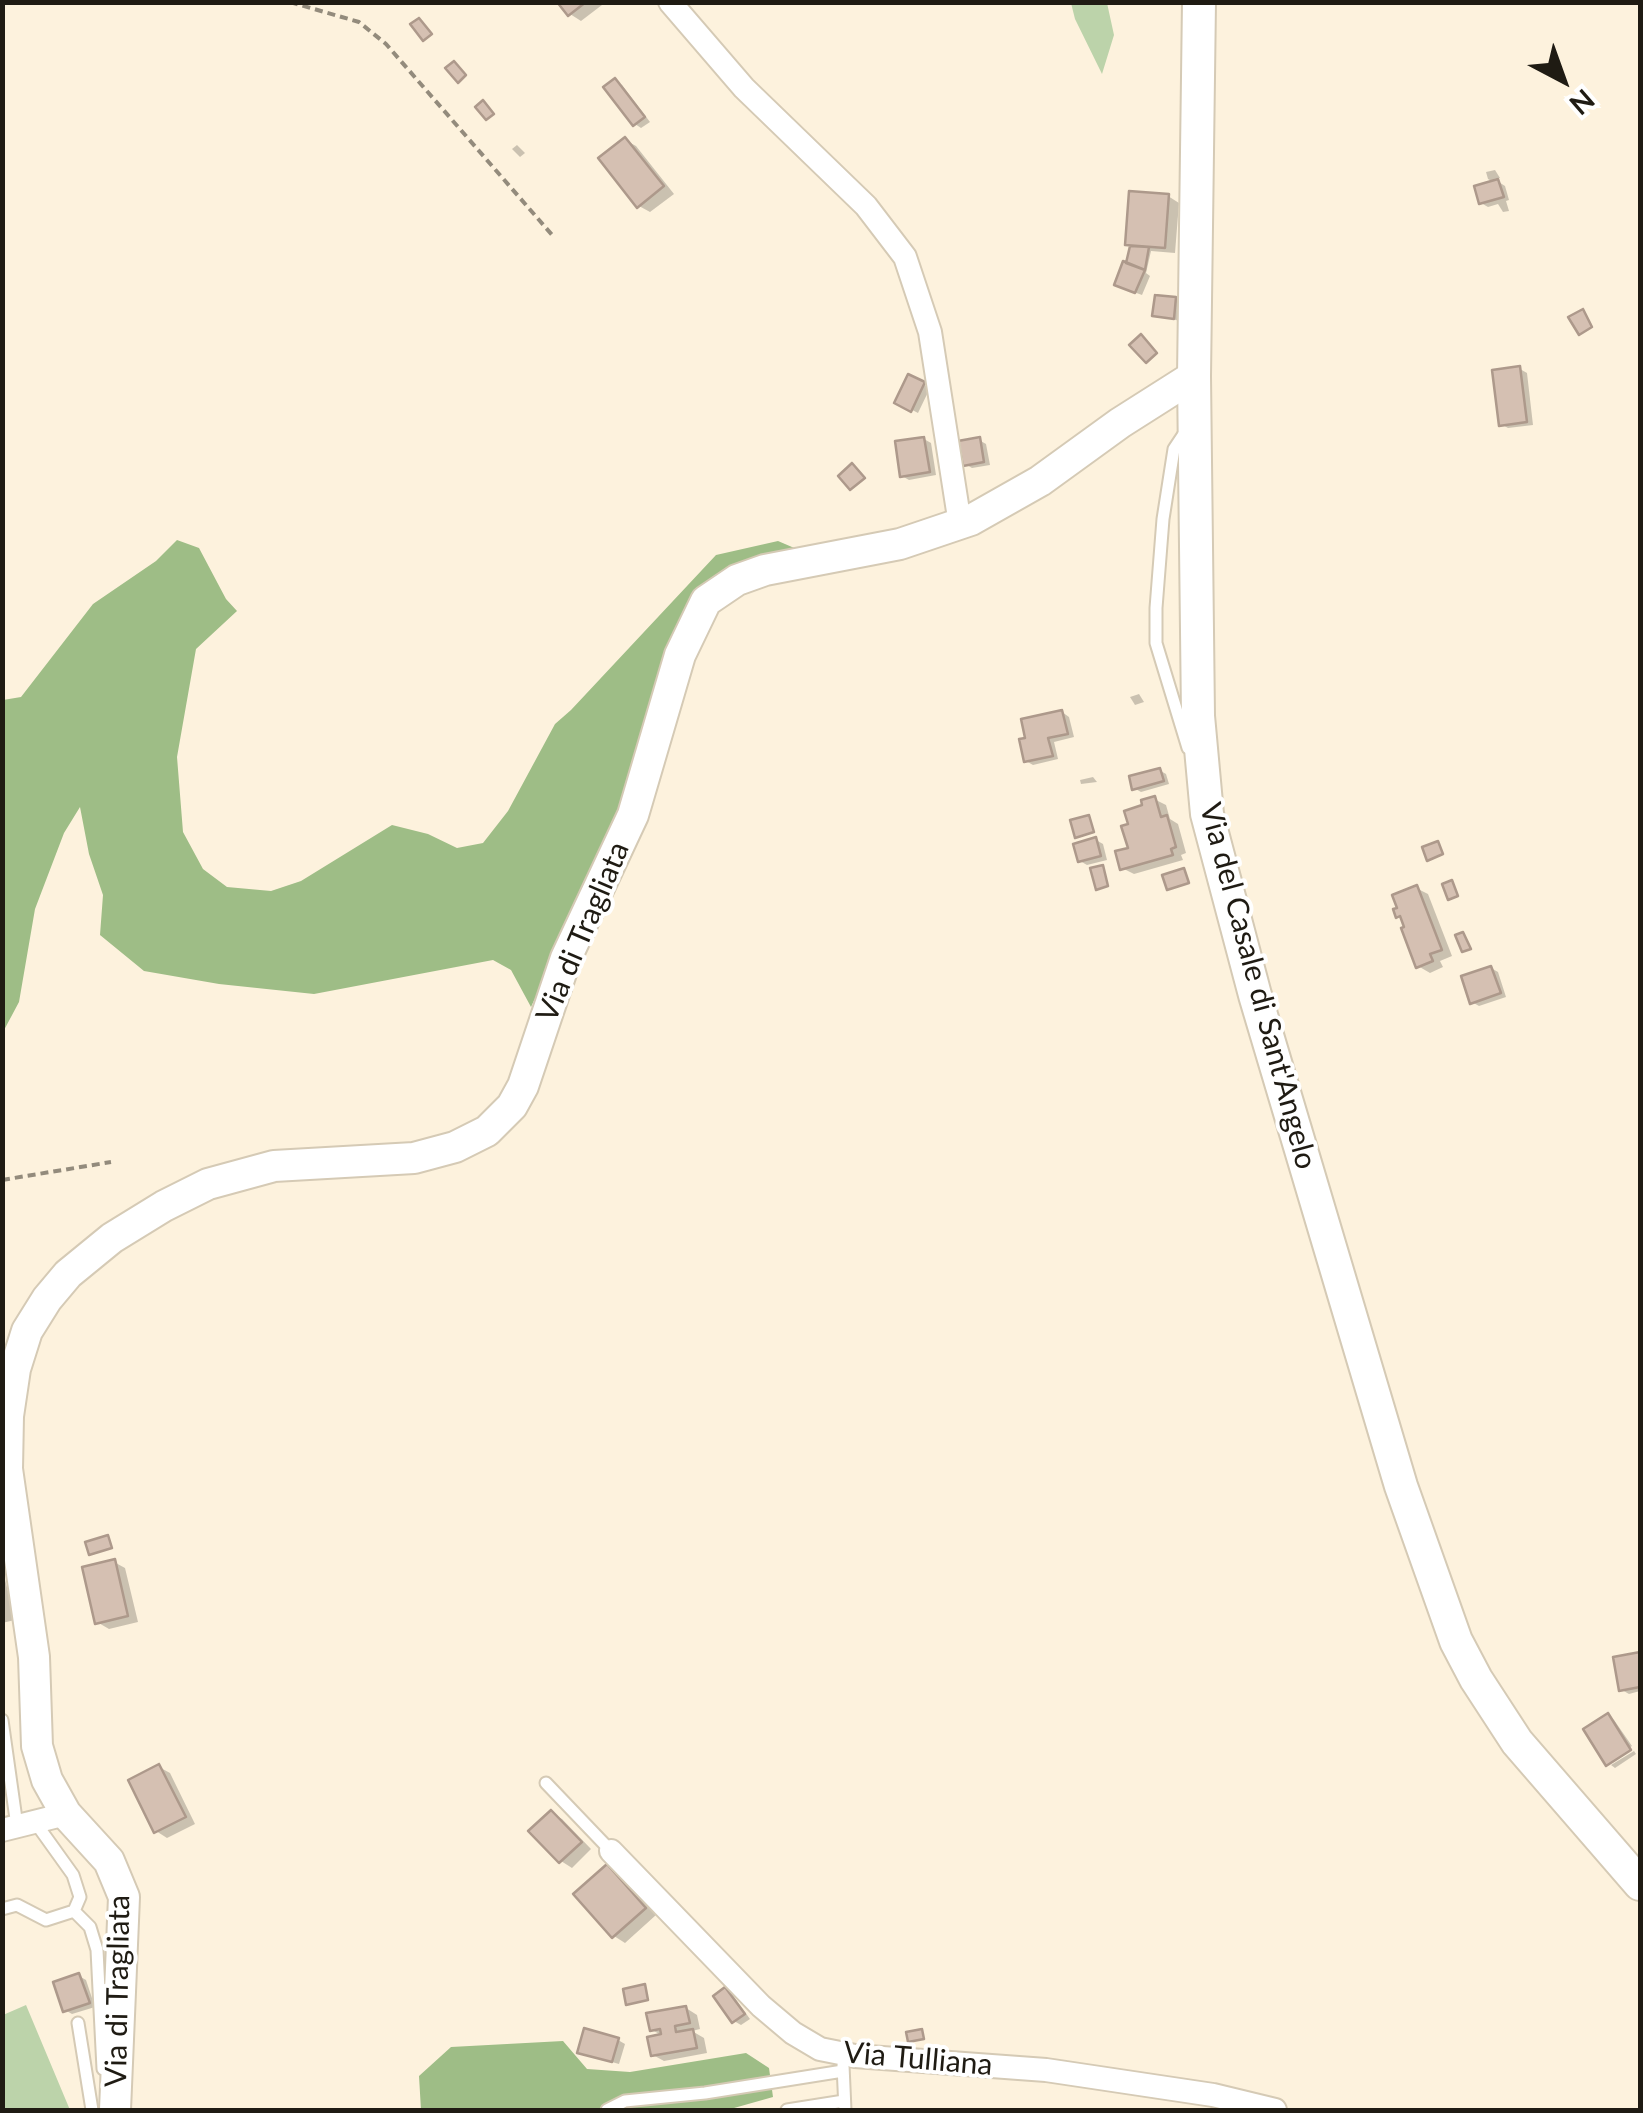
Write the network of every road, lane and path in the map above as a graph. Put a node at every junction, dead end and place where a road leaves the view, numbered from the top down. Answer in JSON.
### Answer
{"nodes":[{"id":1,"x":290,"y":2,"type":"edge"},
{"id":2,"x":670,"y":2,"type":"edge"},
{"id":3,"x":1199,"y":2,"type":"edge"},
{"id":4,"x":553,"y":236,"type":"dead end"},
{"id":5,"x":1194,"y":376,"type":"junction"},
{"id":6,"x":960,"y":524,"type":"junction"},
{"id":7,"x":111,"y":1162,"type":"dead end"},
{"id":8,"x":2,"y":1180,"type":"edge"},
{"id":9,"x":2,"y":1720,"type":"edge"},
{"id":10,"x":546,"y":1783,"type":"dead end"},
{"id":11,"x":66,"y":1814,"type":"junction"},
{"id":12,"x":18,"y":1826,"type":"edge"},
{"id":13,"x":611,"y":1851,"type":"joint"},
{"id":14,"x":1640,"y":1884,"type":"edge"},
{"id":15,"x":2,"y":1909,"type":"edge"},
{"id":16,"x":74,"y":1911,"type":"junction"},
{"id":17,"x":78,"y":2023,"type":"dead end"},
{"id":18,"x":842,"y":2063,"type":"junction"},
{"id":19,"x":845,"y":2106,"type":"edge"},
{"id":20,"x":96,"y":2110,"type":"edge"},
{"id":21,"x":115,"y":2110,"type":"edge"},
{"id":22,"x":607,"y":2110,"type":"edge"},
{"id":23,"x":787,"y":2110,"type":"edge"},
{"id":24,"x":1276,"y":2110,"type":"edge"}],
"edges":[{"from":1,"to":4,"type":"path"},
{"from":2,"to":6,"type":"street"},
{"from":3,"to":5,"type":"main road","name":"Via del Casale di Sant'Angelo"},
{"from":5,"to":6,"type":"street","name":"Via di Tragliata"},
{"from":5,"to":14,"type":"main road","name":"Via del Casale di Sant'Angelo"},
{"from":6,"to":11,"type":"street","name":"Via di Tragliata"},
{"from":7,"to":8,"type":"path"},
{"from":9,"to":12,"type":"lane"},
{"from":10,"to":13,"type":"lane","name":"Via Tulliana"},
{"from":11,"to":12,"type":"street"},
{"from":11,"to":21,"type":"street","name":"Via di Tragliata"},
{"from":12,"to":16,"type":"lane"},
{"from":13,"to":18,"type":"street","name":"Via Tulliana"},
{"from":15,"to":16,"type":"lane"},
{"from":16,"to":20,"type":"lane"},
{"from":17,"to":20,"type":"lane"},
{"from":18,"to":19,"type":"lane"},
{"from":18,"to":22,"type":"lane"},
{"from":18,"to":24,"type":"street","name":"Via Tulliana"},
{"from":19,"to":23,"type":"lane"}]}
